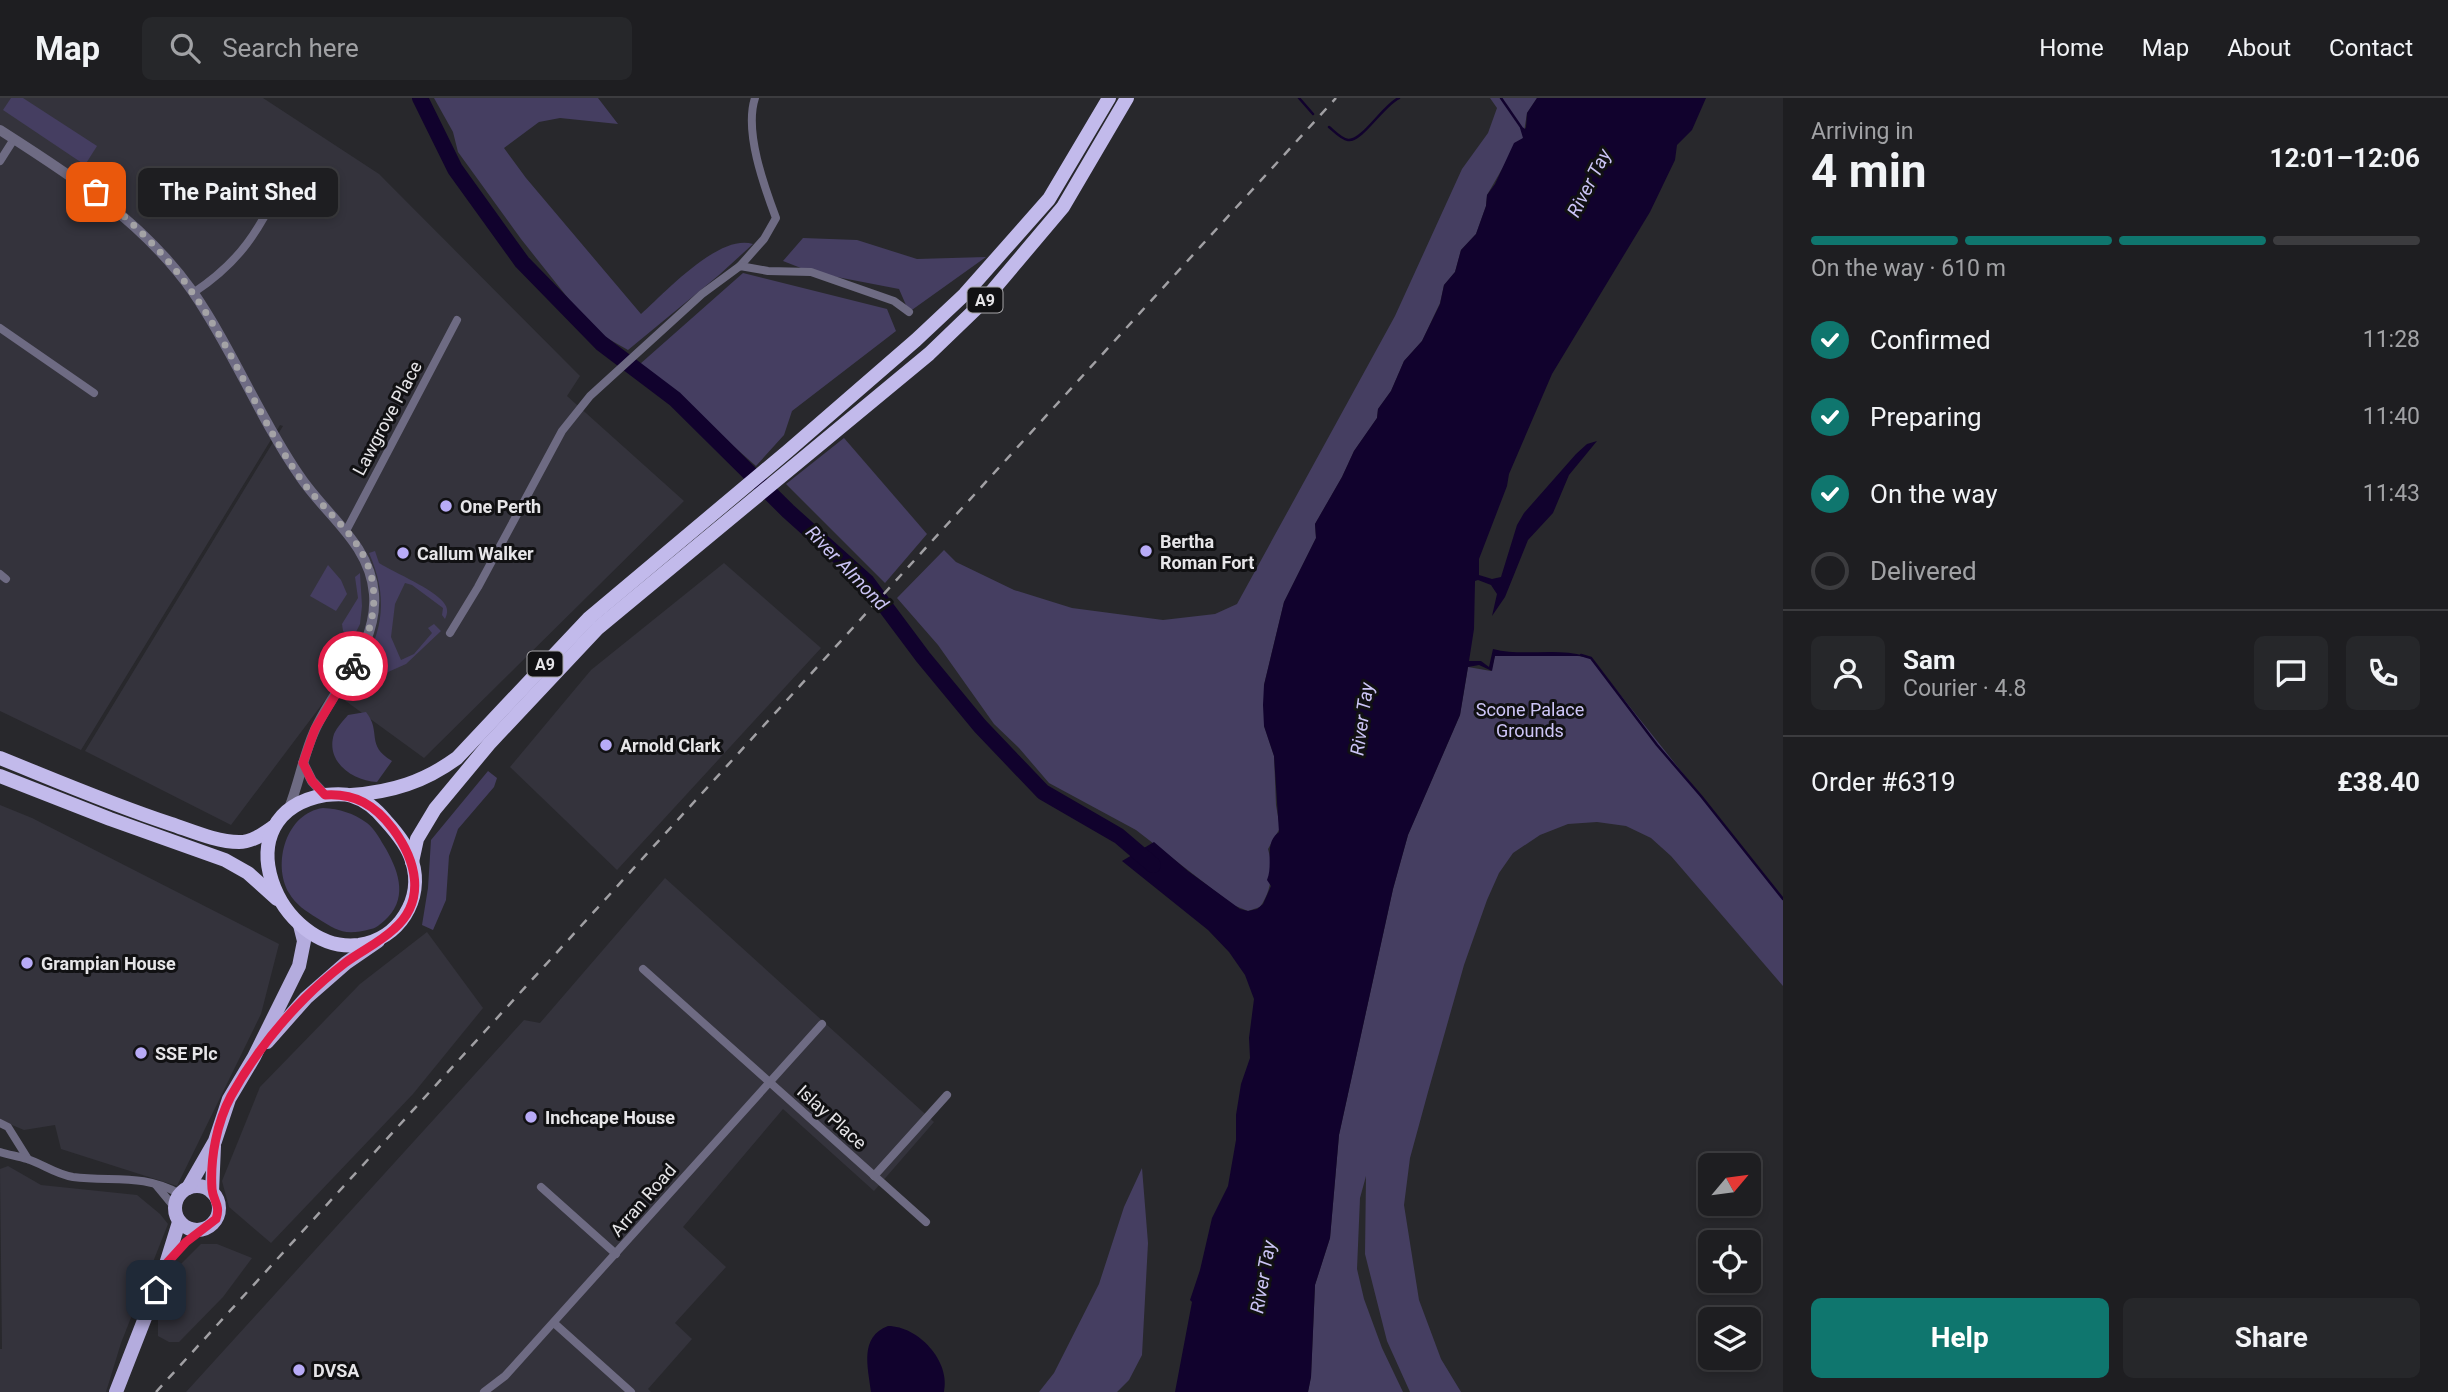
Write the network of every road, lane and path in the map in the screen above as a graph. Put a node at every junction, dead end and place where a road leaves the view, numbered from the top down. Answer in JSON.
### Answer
{"nodes":[{"id":1,"x":755,"y":98,"type":"edge"},
{"id":2,"x":1109,"y":98,"type":"edge"},
{"id":3,"x":1126,"y":98,"type":"edge"},
{"id":4,"x":0,"y":130,"type":"edge"},
{"id":5,"x":15,"y":139,"type":"junction"},
{"id":6,"x":0,"y":161,"type":"edge"},
{"id":7,"x":288,"y":172,"type":"dead end"},
{"id":8,"x":740,"y":267,"type":"junction"},
{"id":9,"x":193,"y":293,"type":"junction"},
{"id":10,"x":909,"y":312,"type":"dead end"},
{"id":11,"x":457,"y":320,"type":"dead end"},
{"id":12,"x":0,"y":328,"type":"edge"},
{"id":13,"x":94,"y":393,"type":"dead end"},
{"id":14,"x":731,"y":507,"type":"junction"},
{"id":15,"x":346,"y":531,"type":"junction"},
{"id":16,"x":450,"y":633,"type":"dead end"},
{"id":17,"x":0,"y":758,"type":"edge"},
{"id":18,"x":303,"y":763,"type":"junction"},
{"id":19,"x":0,"y":776,"type":"edge"},
{"id":20,"x":325,"y":795,"type":"junction"},
{"id":21,"x":351,"y":796,"type":"junction"},
{"id":22,"x":289,"y":808,"type":"junction"},
{"id":23,"x":273,"y":827,"type":"junction"},
{"id":24,"x":412,"y":862,"type":"junction"},
{"id":25,"x":285,"y":907,"type":"junction"},
{"id":26,"x":300,"y":925,"type":"junction"},
{"id":27,"x":385,"y":936,"type":"junction"},
{"id":28,"x":643,"y":969,"type":"dead end"},
{"id":29,"x":822,"y":1024,"type":"dead end"},
{"id":30,"x":254,"y":1057,"type":"junction"},
{"id":31,"x":769,"y":1081,"type":"junction"},
{"id":32,"x":947,"y":1095,"type":"dead end"},
{"id":33,"x":0,"y":1123,"type":"edge"},
{"id":34,"x":11,"y":1136,"type":"junction"},
{"id":35,"x":215,"y":1141,"type":"junction"},
{"id":36,"x":0,"y":1152,"type":"edge"},
{"id":37,"x":28,"y":1159,"type":"junction"},
{"id":38,"x":874,"y":1175,"type":"junction"},
{"id":39,"x":156,"y":1185,"type":"junction"},
{"id":40,"x":541,"y":1187,"type":"dead end"},
{"id":41,"x":212,"y":1192,"type":"junction"},
{"id":42,"x":180,"y":1203,"type":"junction"},
{"id":43,"x":926,"y":1222,"type":"dead end"},
{"id":44,"x":200,"y":1230,"type":"junction"},
{"id":45,"x":616,"y":1254,"type":"junction"},
{"id":46,"x":166,"y":1264,"type":"junction"},
{"id":47,"x":554,"y":1322,"type":"junction"},
{"id":48,"x":116,"y":1392,"type":"edge"},
{"id":49,"x":484,"y":1392,"type":"edge"},
{"id":50,"x":631,"y":1392,"type":"edge"}],
"edges":[{"from":1,"to":8,"type":"street"},
{"from":2,"to":14,"type":"highway","number":"A9"},
{"from":3,"to":14,"type":"highway","number":"A9"},
{"from":4,"to":5,"type":"street"},
{"from":5,"to":6,"type":"street"},
{"from":5,"to":9,"type":"street"},
{"from":7,"to":9,"type":"street"},
{"from":8,"to":10,"type":"street"},
{"from":8,"to":16,"type":"street"},
{"from":9,"to":15,"type":"street"},
{"from":11,"to":15,"type":"street","name":"Lawgrove Place"},
{"from":12,"to":13,"type":"street"},
{"from":14,"to":21,"type":"highway","number":"A9"},
{"from":14,"to":24,"type":"highway","number":"A9"},
{"from":15,"to":18,"type":"street"},
{"from":17,"to":23,"type":"highway"},
{"from":18,"to":20,"type":"street"},
{"from":18,"to":22,"type":"street"},
{"from":19,"to":25,"type":"highway"},
{"from":20,"to":21,"type":"highway"},
{"from":20,"to":22,"type":"highway"},
{"from":21,"to":24,"type":"highway"},
{"from":22,"to":23,"type":"highway"},
{"from":23,"to":25,"type":"highway"},
{"from":24,"to":27,"type":"highway"},
{"from":25,"to":26,"type":"highway"},
{"from":26,"to":27,"type":"highway"},
{"from":26,"to":30,"type":"main road"},
{"from":27,"to":30,"type":"main road"},
{"from":28,"to":31,"type":"street","name":"Islay Place"},
{"from":29,"to":31,"type":"street","name":"Arran Road"},
{"from":30,"to":35,"type":"main road"},
{"from":31,"to":38,"type":"street","name":"Islay Place"},
{"from":31,"to":45,"type":"street","name":"Arran Road"},
{"from":32,"to":38,"type":"street"},
{"from":33,"to":34,"type":"street"},
{"from":34,"to":36,"type":"street"},
{"from":34,"to":37,"type":"street"},
{"from":35,"to":41,"type":"main road"},
{"from":35,"to":42,"type":"main road"},
{"from":36,"to":37,"type":"street"},
{"from":37,"to":39,"type":"street"},
{"from":38,"to":43,"type":"street","name":"Islay Place"},
{"from":39,"to":42,"type":"street"},
{"from":39,"to":42,"type":"street"},
{"from":40,"to":45,"type":"street"},
{"from":41,"to":42,"type":"main road"},
{"from":41,"to":44,"type":"main road"},
{"from":42,"to":44,"type":"main road"},
{"from":42,"to":46,"type":"main road"},
{"from":44,"to":46,"type":"main road"},
{"from":45,"to":47,"type":"street","name":"Arran Road"},
{"from":46,"to":48,"type":"main road"},
{"from":47,"to":49,"type":"street","name":"Arran Road"},
{"from":47,"to":50,"type":"street"}]}
